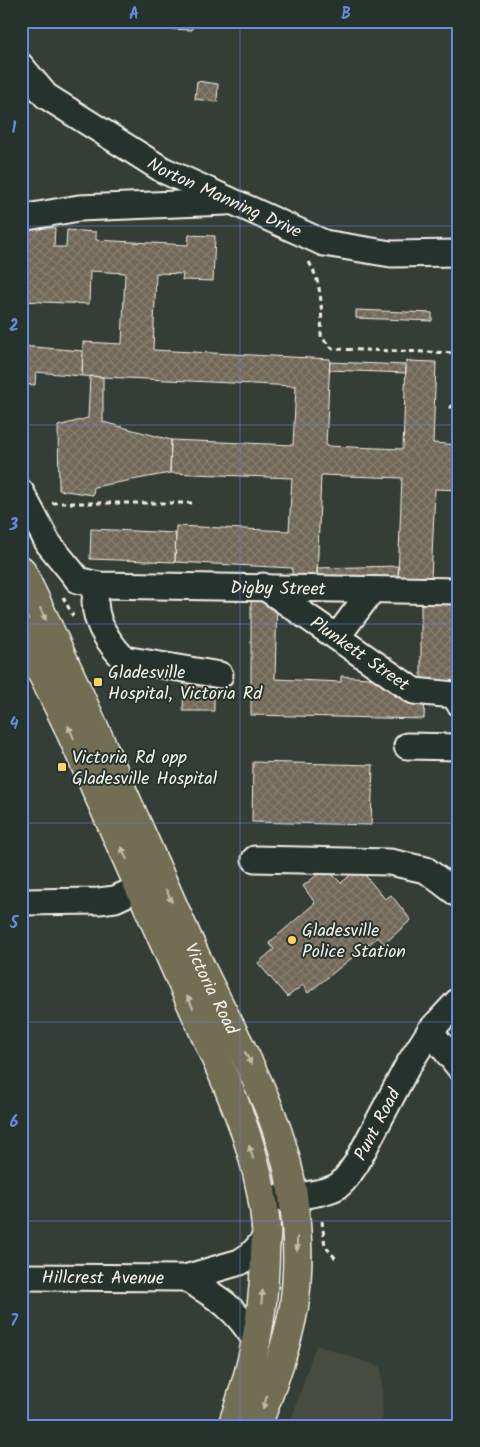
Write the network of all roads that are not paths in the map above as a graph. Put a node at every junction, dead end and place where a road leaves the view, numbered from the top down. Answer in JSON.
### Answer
{"nodes":[{"id":1,"x":21,"y":66,"type":"edge"},
{"id":2,"x":231,"y":202,"type":"junction"},
{"id":3,"x":21,"y":218,"type":"edge"},
{"id":4,"x":459,"y":253,"type":"edge"},
{"id":5,"x":24,"y":497,"type":"edge"},
{"id":6,"x":21,"y":570,"type":"edge"},
{"id":7,"x":98,"y":585,"type":"junction"},
{"id":8,"x":263,"y":586,"type":"junction"},
{"id":9,"x":372,"y":590,"type":"junction"},
{"id":10,"x":459,"y":591,"type":"edge"},
{"id":11,"x":21,"y":631,"type":"edge"},
{"id":12,"x":337,"y":637,"type":"junction"},
{"id":13,"x":220,"y":676,"type":"dead end"},
{"id":14,"x":459,"y":703,"type":"edge"},
{"id":15,"x":407,"y":746,"type":"dead end"},
{"id":16,"x":459,"y":747,"type":"edge"},
{"id":17,"x":255,"y":859,"type":"dead end"},
{"id":18,"x":139,"y":888,"type":"junction"},
{"id":19,"x":459,"y":895,"type":"edge"},
{"id":20,"x":21,"y":902,"type":"edge"},
{"id":21,"x":459,"y":1000,"type":"edge"},
{"id":22,"x":430,"y":1031,"type":"junction"},
{"id":23,"x":459,"y":1067,"type":"edge"},
{"id":24,"x":293,"y":1195,"type":"junction"},
{"id":25,"x":263,"y":1199,"type":"junction"},
{"id":26,"x":265,"y":1240,"type":"junction"},
{"id":27,"x":21,"y":1277,"type":"edge"},
{"id":28,"x":185,"y":1278,"type":"junction"},
{"id":29,"x":257,"y":1343,"type":"junction"},
{"id":30,"x":232,"y":1426,"type":"edge"},
{"id":31,"x":257,"y":1426,"type":"edge"}],
"edges":[{"from":1,"to":2,"type":"street","name":"Norton Manning Drive"},
{"from":2,"to":3,"type":"street"},
{"from":2,"to":4,"type":"street","name":"Norton Manning Drive"},
{"from":5,"to":7,"type":"street","name":"Digby Street"},
{"from":6,"to":24,"type":"highway","name":"Victoria Road","one_way":true},
{"from":7,"to":8,"type":"street","name":"Digby Street"},
{"from":7,"to":13,"type":"street"},
{"from":8,"to":9,"type":"street","name":"Digby Street"},
{"from":8,"to":12,"type":"street","name":"Plunkett Street"},
{"from":9,"to":10,"type":"street","name":"Digby Street"},
{"from":9,"to":12,"type":"street"},
{"from":18,"to":11,"type":"highway","name":"Victoria Road","one_way":true},
{"from":12,"to":14,"type":"street","name":"Plunkett Street"},
{"from":15,"to":16,"type":"street"},
{"from":17,"to":19,"type":"street"},
{"from":18,"to":20,"type":"street"},
{"from":25,"to":18,"type":"highway","name":"Victoria Road","one_way":true},
{"from":21,"to":22,"type":"street","name":"Punt Road"},
{"from":22,"to":23,"type":"street"},
{"from":22,"to":24,"type":"street","name":"Punt Road"},
{"from":24,"to":25,"type":"street","name":"Punt Road"},
{"from":24,"to":31,"type":"highway","name":"Victoria Road","one_way":true},
{"from":25,"to":26,"type":"highway","name":"Victoria Road"},
{"from":26,"to":28,"type":"street"},
{"from":29,"to":26,"type":"highway","name":"Victoria Road","one_way":true},
{"from":27,"to":28,"type":"street","name":"Hillcrest Avenue"},
{"from":28,"to":29,"type":"street"},
{"from":29,"to":30,"type":"highway","name":"Victoria Road"}]}
